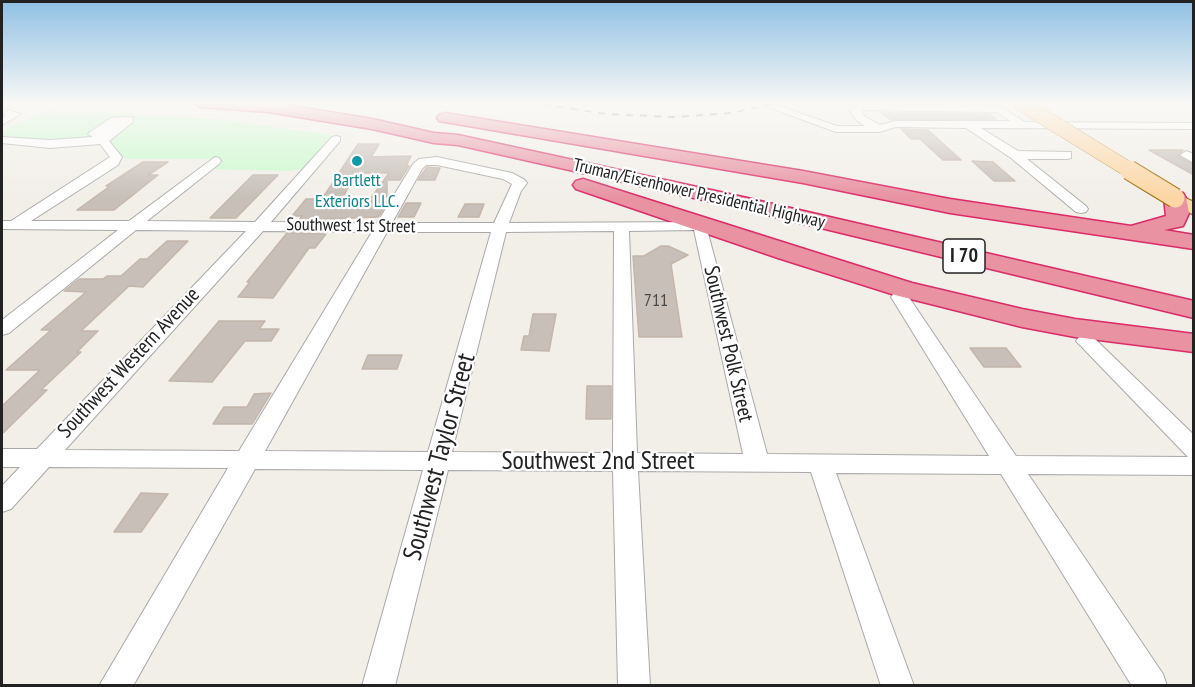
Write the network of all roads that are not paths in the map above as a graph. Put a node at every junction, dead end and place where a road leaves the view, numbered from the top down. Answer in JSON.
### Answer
{"nodes":[{"id":1,"x":448,"y":134,"type":"edge"},
{"id":2,"x":457,"y":134,"type":"edge"},
{"id":3,"x":517,"y":134,"type":"edge"},
{"id":4,"x":982,"y":134,"type":"edge"},
{"id":5,"x":984,"y":134,"type":"edge"},
{"id":6,"x":1031,"y":134,"type":"edge"},
{"id":7,"x":1071,"y":134,"type":"edge"},
{"id":8,"x":336,"y":139,"type":"dead end"},
{"id":9,"x":2,"y":140,"type":"edge"},
{"id":10,"x":1015,"y":155,"type":"junction"},
{"id":11,"x":1066,"y":155,"type":"dead end"},
{"id":12,"x":215,"y":161,"type":"dead end"},
{"id":13,"x":736,"y":199,"type":"junction"},
{"id":14,"x":1184,"y":204,"type":"edge"},
{"id":15,"x":1082,"y":209,"type":"dead end"},
{"id":16,"x":700,"y":225,"type":"joint"},
{"id":17,"x":130,"y":226,"type":"junction"},
{"id":18,"x":258,"y":226,"type":"junction"},
{"id":19,"x":621,"y":226,"type":"junction"},
{"id":20,"x":383,"y":227,"type":"junction"},
{"id":21,"x":6,"y":228,"type":"edge"},
{"id":22,"x":500,"y":228,"type":"junction"},
{"id":23,"x":1128,"y":231,"type":"junction"},
{"id":24,"x":1194,"y":242,"type":"edge"},
{"id":25,"x":900,"y":297,"type":"dead end"},
{"id":26,"x":1194,"y":302,"type":"edge"},
{"id":27,"x":1194,"y":309,"type":"edge"},
{"id":28,"x":2,"y":329,"type":"edge"},
{"id":29,"x":1086,"y":340,"type":"dead end"},
{"id":30,"x":1194,"y":343,"type":"edge"},
{"id":31,"x":1194,"y":450,"type":"edge"},
{"id":32,"x":2,"y":458,"type":"edge"},
{"id":33,"x":41,"y":458,"type":"junction"},
{"id":34,"x":246,"y":459,"type":"junction"},
{"id":35,"x":439,"y":461,"type":"junction"},
{"id":36,"x":625,"y":461,"type":"junction"},
{"id":37,"x":757,"y":463,"type":"junction"},
{"id":38,"x":820,"y":463,"type":"junction"},
{"id":39,"x":1010,"y":464,"type":"junction"},
{"id":40,"x":1194,"y":466,"type":"edge"},
{"id":41,"x":2,"y":502,"type":"edge"},
{"id":42,"x":115,"y":686,"type":"edge"},
{"id":43,"x":378,"y":686,"type":"edge"},
{"id":44,"x":633,"y":686,"type":"edge"},
{"id":45,"x":898,"y":686,"type":"edge"},
{"id":46,"x":1151,"y":686,"type":"edge"}],
"edges":[{"from":1,"to":13,"type":"highway","name":"Truman/Eisenhower Presidential Highway","number":"I 70"},
{"from":2,"to":30,"type":"highway"},
{"from":3,"to":23,"type":"highway"},
{"from":4,"to":10,"type":"street"},
{"from":5,"to":6,"type":"street"},
{"from":7,"to":14,"type":"main road","bridge":true},
{"from":8,"to":18,"type":"street","name":"Southwest Western Avenue"},
{"from":9,"to":21,"type":"street"},
{"from":10,"to":11,"type":"street"},
{"from":10,"to":15,"type":"street"},
{"from":12,"to":17,"type":"street"},
{"from":13,"to":26,"type":"highway","name":"Truman/Eisenhower Presidential Highway","number":"I 70"},
{"from":13,"to":27,"type":"highway","name":"Truman/Eisenhower Presidential Highway","number":"I 70"},
{"from":14,"to":23,"type":"highway"},
{"from":16,"to":19,"type":"street","name":"Southwest 1st Street"},
{"from":16,"to":37,"type":"street","name":"Southwest Polk Street"},
{"from":17,"to":18,"type":"street","name":"Southwest 1st Street"},
{"from":17,"to":21,"type":"street","name":"Southwest 1st Street"},
{"from":17,"to":28,"type":"street"},
{"from":18,"to":20,"type":"street","name":"Southwest 1st Street"},
{"from":18,"to":33,"type":"street","name":"Southwest Western Avenue"},
{"from":19,"to":22,"type":"street","name":"Southwest 1st Street"},
{"from":19,"to":36,"type":"street"},
{"from":20,"to":22,"type":"street","name":"Southwest 1st Street"},
{"from":20,"to":22,"type":"street","name":"Southwest Taylor Street"},
{"from":20,"to":34,"type":"street"},
{"from":22,"to":35,"type":"street","name":"Southwest Taylor Street"},
{"from":23,"to":24,"type":"highway"},
{"from":25,"to":39,"type":"street"},
{"from":29,"to":31,"type":"street"},
{"from":32,"to":33,"type":"street","name":"Southwest 2nd Street"},
{"from":33,"to":34,"type":"street","name":"Southwest 2nd Street"},
{"from":33,"to":41,"type":"street","name":"Southwest Western Avenue"},
{"from":34,"to":35,"type":"street","name":"Southwest 2nd Street"},
{"from":34,"to":42,"type":"street"},
{"from":35,"to":36,"type":"street","name":"Southwest 2nd Street"},
{"from":35,"to":43,"type":"street","name":"Southwest Taylor Street"},
{"from":36,"to":37,"type":"street","name":"Southwest 2nd Street"},
{"from":36,"to":44,"type":"street"},
{"from":37,"to":38,"type":"street","name":"Southwest 2nd Street"},
{"from":38,"to":39,"type":"street","name":"Southwest 2nd Street"},
{"from":38,"to":45,"type":"street"},
{"from":39,"to":40,"type":"street","name":"Southwest 2nd Street"},
{"from":39,"to":46,"type":"street"}]}
